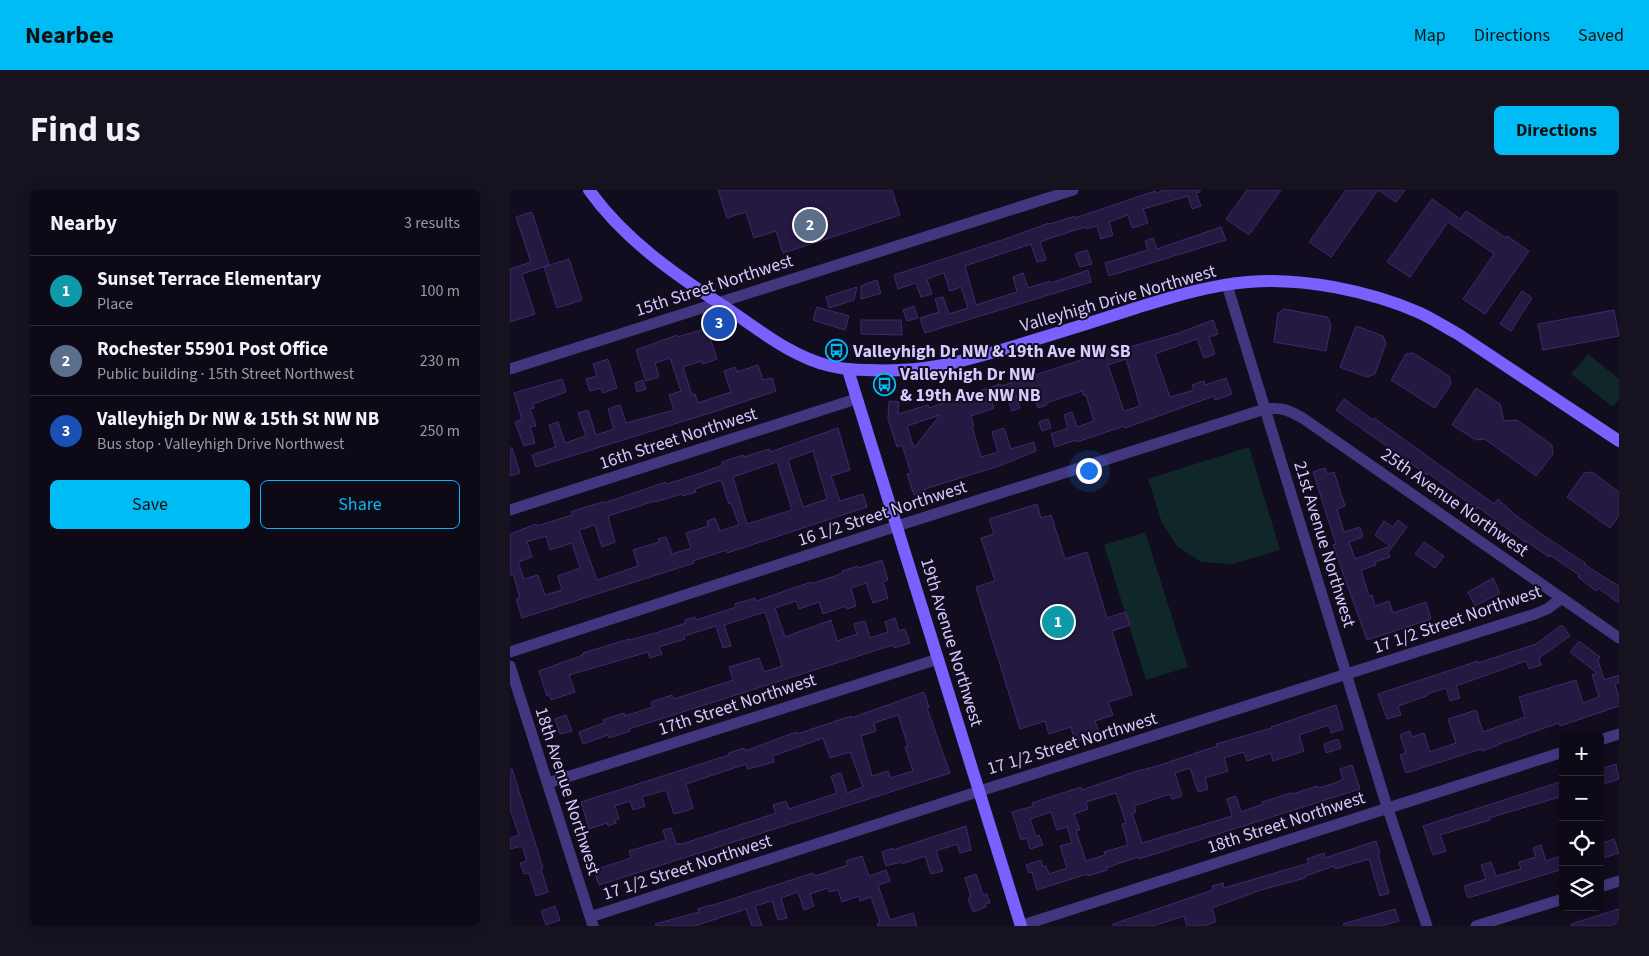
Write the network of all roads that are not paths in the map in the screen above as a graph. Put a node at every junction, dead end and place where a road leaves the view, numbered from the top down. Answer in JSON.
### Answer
{"nodes":[{"id":1,"x":590,"y":190,"type":"edge"},
{"id":2,"x":1073,"y":190,"type":"edge"},
{"id":3,"x":1227,"y":285,"type":"junction"},
{"id":4,"x":717,"y":302,"type":"junction"},
{"id":5,"x":510,"y":369,"type":"edge"},
{"id":6,"x":848,"y":370,"type":"junction"},
{"id":7,"x":856,"y":399,"type":"junction"},
{"id":8,"x":1265,"y":409,"type":"junction"},
{"id":9,"x":1619,"y":441,"type":"edge"},
{"id":10,"x":510,"y":510,"type":"edge"},
{"id":11,"x":897,"y":526,"type":"junction"},
{"id":12,"x":1562,"y":598,"type":"junction"},
{"id":13,"x":1619,"y":638,"type":"edge"},
{"id":14,"x":510,"y":652,"type":"edge"},
{"id":15,"x":938,"y":659,"type":"junction"},
{"id":16,"x":510,"y":666,"type":"edge"},
{"id":17,"x":1346,"y":675,"type":"junction"},
{"id":18,"x":1619,"y":734,"type":"edge"},
{"id":19,"x":1604,"y":739,"type":"edge"},
{"id":20,"x":1559,"y":753,"type":"edge"},
{"id":21,"x":548,"y":783,"type":"junction"},
{"id":22,"x":980,"y":791,"type":"junction"},
{"id":23,"x":1388,"y":807,"type":"junction"},
{"id":24,"x":1619,"y":882,"type":"edge"},
{"id":25,"x":1604,"y":886,"type":"edge"},
{"id":26,"x":1559,"y":900,"type":"edge"},
{"id":27,"x":591,"y":922,"type":"edge"},
{"id":28,"x":1021,"y":926,"type":"edge"},
{"id":29,"x":1427,"y":926,"type":"edge"},
{"id":30,"x":1476,"y":926,"type":"edge"}],
"edges":[{"from":1,"to":4,"type":"main road","name":"Valleyhigh Drive Northwest"},
{"from":2,"to":4,"type":"street","name":"15th Street Northwest"},
{"from":3,"to":6,"type":"main road","name":"Valleyhigh Drive Northwest"},
{"from":3,"to":8,"type":"street","name":"21st Avenue Northwest"},
{"from":3,"to":9,"type":"main road","name":"Valleyhigh Drive Northwest"},
{"from":4,"to":5,"type":"street","name":"15th Street Northwest"},
{"from":4,"to":6,"type":"main road","name":"Valleyhigh Drive Northwest"},
{"from":6,"to":7,"type":"main road","name":"19th Avenue Northwest"},
{"from":7,"to":10,"type":"street","name":"16th Street Northwest"},
{"from":7,"to":11,"type":"main road","name":"19th Avenue Northwest"},
{"from":8,"to":11,"type":"street","name":"16 1/2 Street Northwest"},
{"from":8,"to":12,"type":"street","name":"25th Avenue Northwest"},
{"from":8,"to":17,"type":"street","name":"21st Avenue Northwest"},
{"from":11,"to":14,"type":"street","name":"16 1/2 Street Northwest"},
{"from":11,"to":15,"type":"main road","name":"19th Avenue Northwest"},
{"from":12,"to":13,"type":"street","name":"25th Avenue Northwest"},
{"from":12,"to":17,"type":"street","name":"17 1/2 Street Northwest"},
{"from":15,"to":21,"type":"street","name":"17th Street Northwest"},
{"from":15,"to":22,"type":"main road","name":"19th Avenue Northwest"},
{"from":16,"to":21,"type":"street","name":"18th Avenue Northwest"},
{"from":17,"to":22,"type":"street","name":"17 1/2 Street Northwest"},
{"from":17,"to":23,"type":"street","name":"21st Avenue Northwest"},
{"from":18,"to":19,"type":"street"},
{"from":20,"to":23,"type":"street","name":"18th Street Northwest"},
{"from":21,"to":27,"type":"street","name":"18th Avenue Northwest"},
{"from":22,"to":27,"type":"street","name":"17 1/2 Street Northwest"},
{"from":22,"to":28,"type":"main road","name":"19th Avenue Northwest"},
{"from":23,"to":28,"type":"street","name":"18th Street Northwest"},
{"from":23,"to":29,"type":"street","name":"21st Avenue Northwest"},
{"from":24,"to":25,"type":"street"},
{"from":26,"to":30,"type":"street"}]}
